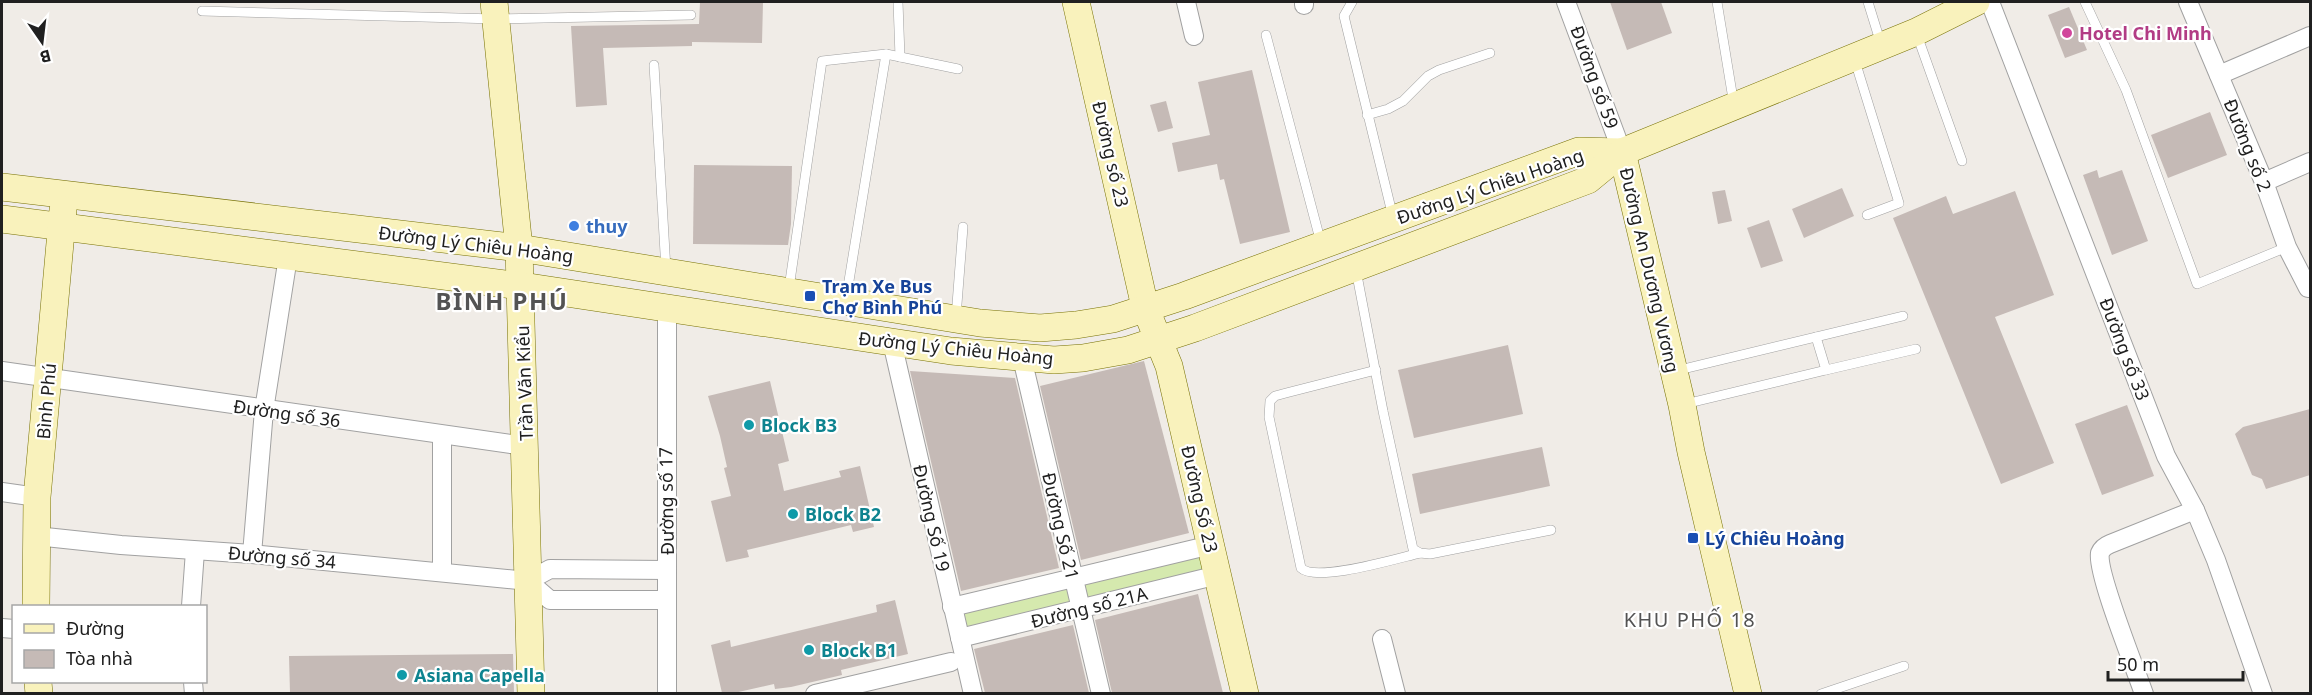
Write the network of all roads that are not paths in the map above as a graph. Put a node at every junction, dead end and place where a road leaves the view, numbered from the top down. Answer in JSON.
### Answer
{"nodes":[{"id":1,"x":898,"y":2,"type":"edge"},
{"id":2,"x":1076,"y":2,"type":"edge"},
{"id":3,"x":1186,"y":2,"type":"edge"},
{"id":4,"x":1352,"y":2,"type":"edge"},
{"id":5,"x":1566,"y":2,"type":"edge"},
{"id":6,"x":1717,"y":2,"type":"edge"},
{"id":7,"x":1868,"y":2,"type":"edge"},
{"id":8,"x":1976,"y":2,"type":"edge"},
{"id":9,"x":1990,"y":2,"type":"edge"},
{"id":10,"x":2085,"y":2,"type":"edge"},
{"id":11,"x":2188,"y":2,"type":"edge"},
{"id":12,"x":495,"y":10,"type":"edge"},
{"id":13,"x":202,"y":11,"type":"dead end"},
{"id":14,"x":691,"y":15,"type":"dead end"},
{"id":15,"x":1916,"y":32,"type":"junction"},
{"id":16,"x":1266,"y":35,"type":"dead end"},
{"id":17,"x":1194,"y":36,"type":"dead end"},
{"id":18,"x":2310,"y":36,"type":"edge"},
{"id":19,"x":1881,"y":46,"type":"junction"},
{"id":20,"x":1490,"y":53,"type":"dead end"},
{"id":21,"x":886,"y":54,"type":"junction"},
{"id":22,"x":900,"y":57,"type":"junction"},
{"id":23,"x":1854,"y":58,"type":"junction"},
{"id":24,"x":654,"y":65,"type":"dead end"},
{"id":25,"x":958,"y":69,"type":"dead end"},
{"id":26,"x":2219,"y":75,"type":"junction"},
{"id":27,"x":1735,"y":107,"type":"junction"},
{"id":28,"x":1367,"y":115,"type":"junction"},
{"id":29,"x":1622,"y":152,"type":"junction"},
{"id":30,"x":1962,"y":160,"type":"dead end"},
{"id":31,"x":2310,"y":162,"type":"edge"},
{"id":32,"x":2264,"y":182,"type":"junction"},
{"id":33,"x":2,"y":187,"type":"edge"},
{"id":34,"x":65,"y":195,"type":"junction"},
{"id":35,"x":1867,"y":215,"type":"dead end"},
{"id":36,"x":2,"y":219,"type":"edge"},
{"id":37,"x":1393,"y":219,"type":"junction"},
{"id":38,"x":963,"y":227,"type":"dead end"},
{"id":39,"x":62,"y":228,"type":"junction"},
{"id":40,"x":1321,"y":245,"type":"junction"},
{"id":41,"x":2287,"y":247,"type":"junction"},
{"id":42,"x":519,"y":248,"type":"junction"},
{"id":43,"x":288,"y":257,"type":"junction"},
{"id":44,"x":1356,"y":267,"type":"junction"},
{"id":45,"x":666,"y":272,"type":"junction"},
{"id":46,"x":521,"y":286,"type":"junction"},
{"id":47,"x":2309,"y":288,"type":"edge"},
{"id":48,"x":788,"y":292,"type":"junction"},
{"id":49,"x":846,"y":301,"type":"junction"},
{"id":50,"x":1145,"y":308,"type":"junction"},
{"id":51,"x":666,"y":309,"type":"junction"},
{"id":52,"x":1903,"y":316,"type":"dead end"},
{"id":53,"x":956,"y":319,"type":"junction"},
{"id":54,"x":1816,"y":337,"type":"junction"},
{"id":55,"x":1157,"y":340,"type":"junction"},
{"id":56,"x":892,"y":342,"type":"junction"},
{"id":57,"x":1916,"y":349,"type":"dead end"},
{"id":58,"x":1022,"y":358,"type":"junction"},
{"id":59,"x":1376,"y":370,"type":"junction"},
{"id":60,"x":1826,"y":370,"type":"junction"},
{"id":61,"x":2,"y":371,"type":"edge"},
{"id":62,"x":1673,"y":371,"type":"junction"},
{"id":63,"x":48,"y":379,"type":"junction"},
{"id":64,"x":1683,"y":405,"type":"junction"},
{"id":65,"x":264,"y":410,"type":"junction"},
{"id":66,"x":442,"y":435,"type":"junction"},
{"id":67,"x":525,"y":446,"type":"junction"},
{"id":68,"x":2,"y":492,"type":"edge"},
{"id":69,"x":37,"y":497,"type":"junction"},
{"id":70,"x":2195,"y":510,"type":"junction"},
{"id":71,"x":1551,"y":530,"type":"dead end"},
{"id":72,"x":36,"y":536,"type":"junction"},
{"id":73,"x":1211,"y":544,"type":"junction"},
{"id":74,"x":195,"y":550,"type":"junction"},
{"id":75,"x":252,"y":554,"type":"junction"},
{"id":76,"x":1420,"y":554,"type":"junction"},
{"id":77,"x":667,"y":570,"type":"junction"},
{"id":78,"x":442,"y":572,"type":"junction"},
{"id":79,"x":1218,"y":575,"type":"junction"},
{"id":80,"x":1073,"y":578,"type":"junction"},
{"id":81,"x":528,"y":581,"type":"junction"},
{"id":82,"x":666,"y":600,"type":"junction"},
{"id":83,"x":36,"y":605,"type":"edge"},
{"id":84,"x":191,"y":605,"type":"edge"},
{"id":85,"x":952,"y":607,"type":"junction"},
{"id":86,"x":1080,"y":609,"type":"junction"},
{"id":87,"x":960,"y":638,"type":"junction"},
{"id":88,"x":1383,"y":639,"type":"dead end"},
{"id":89,"x":951,"y":662,"type":"dead end"},
{"id":90,"x":1904,"y":666,"type":"dead end"},
{"id":91,"x":531,"y":693,"type":"edge"},
{"id":92,"x":667,"y":693,"type":"edge"},
{"id":93,"x":815,"y":693,"type":"edge"},
{"id":94,"x":973,"y":693,"type":"edge"},
{"id":95,"x":1101,"y":693,"type":"edge"},
{"id":96,"x":1245,"y":693,"type":"edge"},
{"id":97,"x":1396,"y":693,"type":"edge"},
{"id":98,"x":1748,"y":693,"type":"edge"},
{"id":99,"x":1821,"y":693,"type":"edge"},
{"id":100,"x":2144,"y":693,"type":"edge"},
{"id":101,"x":2263,"y":693,"type":"edge"}],
"edges":[{"from":1,"to":22,"type":"lane"},
{"from":2,"to":50,"type":"main road","name":"Đường số 23"},
{"from":3,"to":17,"type":"street"},
{"from":4,"to":28,"type":"lane"},
{"from":5,"to":29,"type":"street","name":"Đường số 59"},
{"from":6,"to":27,"type":"lane"},
{"from":7,"to":19,"type":"lane"},
{"from":8,"to":15,"type":"main road","name":"Đường An Dương Vương"},
{"from":9,"to":70,"type":"street","name":"Đường số 33"},
{"from":10,"to":41,"type":"lane"},
{"from":11,"to":26,"type":"street","name":"Đường số 2"},
{"from":12,"to":13,"type":"lane"},
{"from":12,"to":14,"type":"lane"},
{"from":12,"to":42,"type":"main road","name":"Trần Văn Kiểu"},
{"from":15,"to":19,"type":"main road","name":"Đường An Dương Vương"},
{"from":15,"to":30,"type":"lane"},
{"from":16,"to":40,"type":"lane"},
{"from":18,"to":26,"type":"street"},
{"from":19,"to":23,"type":"main road","name":"Đường An Dương Vương"},
{"from":20,"to":28,"type":"lane"},
{"from":21,"to":22,"type":"lane"},
{"from":21,"to":48,"type":"lane"},
{"from":21,"to":49,"type":"lane"},
{"from":22,"to":25,"type":"lane"},
{"from":23,"to":27,"type":"main road","name":"Đường An Dương Vương"},
{"from":23,"to":35,"type":"lane"},
{"from":24,"to":45,"type":"lane"},
{"from":26,"to":32,"type":"street","name":"Đường số 2"},
{"from":27,"to":29,"type":"main road","name":"Đường An Dương Vương"},
{"from":28,"to":37,"type":"lane"},
{"from":29,"to":37,"type":"main road","name":"Đường Lý Chiêu Hoàng"},
{"from":29,"to":44,"type":"main road","name":"Đường Lý Chiêu Hoàng"},
{"from":29,"to":62,"type":"main road","name":"Đường An Dương Vương"},
{"from":31,"to":32,"type":"street"},
{"from":32,"to":41,"type":"street","name":"Đường số 2"},
{"from":33,"to":34,"type":"main road","name":"Đường Lý Chiêu Hoàng"},
{"from":34,"to":39,"type":"main road","name":"Bình Phú"},
{"from":34,"to":42,"type":"main road","name":"Đường Lý Chiêu Hoàng"},
{"from":36,"to":39,"type":"main road","name":"Đường Lý Chiêu Hoàng"},
{"from":37,"to":40,"type":"main road","name":"Đường Lý Chiêu Hoàng"},
{"from":38,"to":53,"type":"lane"},
{"from":39,"to":43,"type":"main road","name":"Đường Lý Chiêu Hoàng"},
{"from":39,"to":63,"type":"main road","name":"Bình Phú"},
{"from":40,"to":50,"type":"main road","name":"Đường Lý Chiêu Hoàng"},
{"from":41,"to":47,"type":"street","name":"Đường số 2"},
{"from":42,"to":45,"type":"main road","name":"Đường Lý Chiêu Hoàng"},
{"from":42,"to":46,"type":"main road","name":"Trần Văn Kiểu"},
{"from":43,"to":46,"type":"main road","name":"Đường Lý Chiêu Hoàng"},
{"from":43,"to":65,"type":"street"},
{"from":44,"to":55,"type":"main road","name":"Đường Lý Chiêu Hoàng"},
{"from":44,"to":59,"type":"lane"},
{"from":45,"to":48,"type":"main road","name":"Đường Lý Chiêu Hoàng"},
{"from":46,"to":51,"type":"main road","name":"Đường Lý Chiêu Hoàng"},
{"from":46,"to":67,"type":"main road","name":"Trần Văn Kiểu"},
{"from":48,"to":49,"type":"main road","name":"Đường Lý Chiêu Hoàng"},
{"from":49,"to":53,"type":"main road","name":"Đường Lý Chiêu Hoàng"},
{"from":50,"to":53,"type":"main road","name":"Đường Lý Chiêu Hoàng"},
{"from":50,"to":55,"type":"main road","name":"Đường Số 23"},
{"from":51,"to":56,"type":"main road","name":"Đường Lý Chiêu Hoàng"},
{"from":51,"to":77,"type":"street","name":"Đường số 17"},
{"from":52,"to":54,"type":"lane"},
{"from":54,"to":60,"type":"lane"},
{"from":54,"to":62,"type":"lane"},
{"from":55,"to":58,"type":"main road","name":"Đường Lý Chiêu Hoàng"},
{"from":55,"to":73,"type":"main road","name":"Đường Số 23"},
{"from":56,"to":58,"type":"main road","name":"Đường Lý Chiêu Hoàng"},
{"from":56,"to":85,"type":"street","name":"Đường Số 19"},
{"from":57,"to":60,"type":"lane"},
{"from":58,"to":80,"type":"street","name":"Đường Số 21"},
{"from":59,"to":76,"type":"lane"},
{"from":59,"to":76,"type":"lane"},
{"from":60,"to":64,"type":"lane"},
{"from":61,"to":63,"type":"street","name":"Đường số 36"},
{"from":62,"to":64,"type":"main road","name":"Đường An Dương Vương"},
{"from":63,"to":65,"type":"street","name":"Đường số 36"},
{"from":63,"to":69,"type":"main road","name":"Bình Phú"},
{"from":64,"to":98,"type":"main road","name":"Đường An Dương Vương"},
{"from":65,"to":66,"type":"street","name":"Đường số 36"},
{"from":65,"to":75,"type":"street"},
{"from":66,"to":67,"type":"street","name":"Đường số 36"},
{"from":66,"to":78,"type":"street"},
{"from":67,"to":81,"type":"main road","name":"Trần Văn Kiểu"},
{"from":68,"to":69,"type":"street"},
{"from":69,"to":72,"type":"main road","name":"Bình Phú"},
{"from":70,"to":100,"type":"street"},
{"from":70,"to":101,"type":"street","name":"Đường số 33"},
{"from":71,"to":76,"type":"lane"},
{"from":72,"to":74,"type":"street","name":"Đường số 34"},
{"from":72,"to":83,"type":"main road","name":"Bình Phú"},
{"from":73,"to":79,"type":"main road","name":"Đường Số 23"},
{"from":73,"to":80,"type":"street","name":"Đường số 21A"},
{"from":74,"to":75,"type":"street","name":"Đường số 34"},
{"from":74,"to":84,"type":"street"},
{"from":75,"to":78,"type":"street","name":"Đường số 34"},
{"from":77,"to":81,"type":"street","name":"Đường số 34"},
{"from":77,"to":82,"type":"street","name":"Đường số 17"},
{"from":78,"to":81,"type":"street","name":"Đường số 34"},
{"from":79,"to":86,"type":"street","name":"Đường số 21A"},
{"from":79,"to":96,"type":"main road","name":"Đường Số 23"},
{"from":80,"to":85,"type":"street","name":"Đường số 21A"},
{"from":80,"to":86,"type":"street","name":"Đường Số 21"},
{"from":81,"to":82,"type":"street"},
{"from":81,"to":91,"type":"main road","name":"Trần Văn Kiểu"},
{"from":82,"to":92,"type":"street","name":"Đường số 17"},
{"from":85,"to":87,"type":"street","name":"Đường Số 19"},
{"from":86,"to":87,"type":"street","name":"Đường số 21A"},
{"from":86,"to":95,"type":"street","name":"Đường Số 21"},
{"from":87,"to":94,"type":"street","name":"Đường Số 19"},
{"from":88,"to":97,"type":"street"},
{"from":89,"to":93,"type":"street"},
{"from":90,"to":99,"type":"lane"}]}
